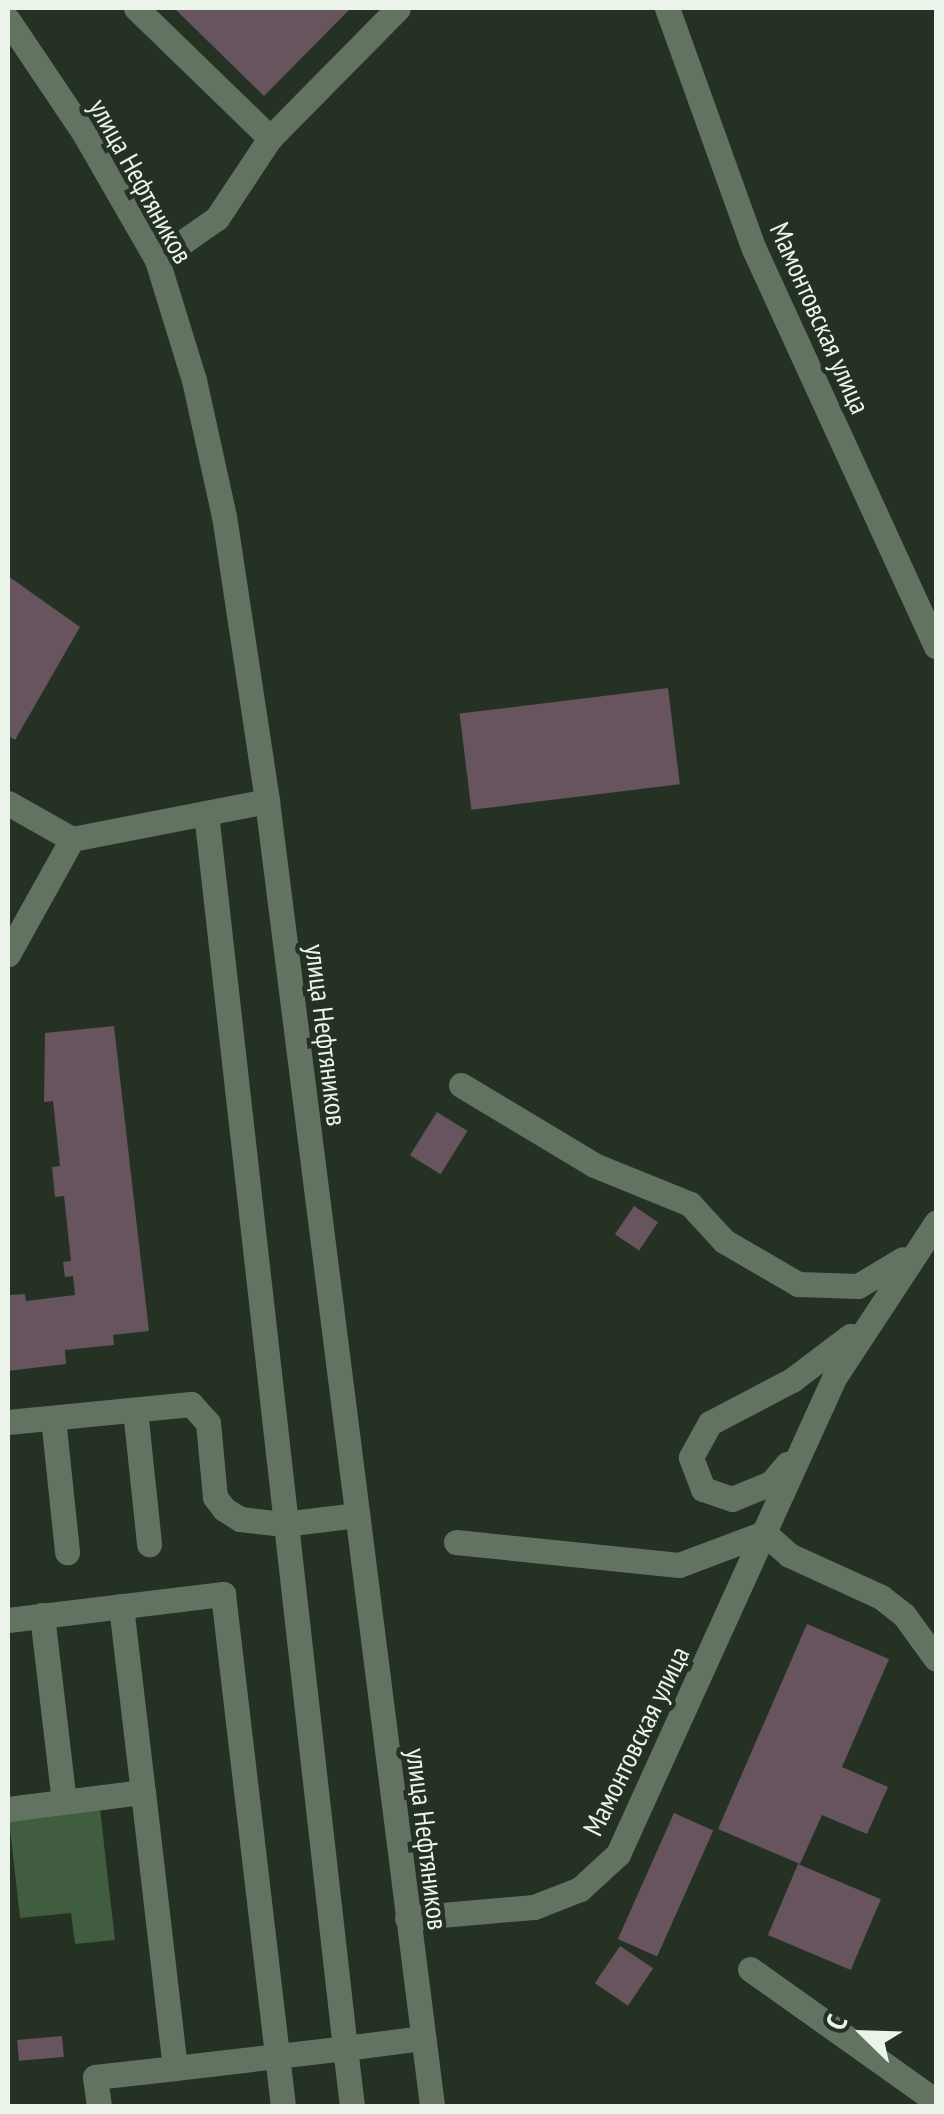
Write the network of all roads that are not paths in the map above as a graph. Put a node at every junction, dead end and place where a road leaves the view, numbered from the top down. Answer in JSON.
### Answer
{"nodes":[{"id":1,"x":136,"y":8,"type":"edge"},
{"id":2,"x":398,"y":8,"type":"edge"},
{"id":3,"x":667,"y":8,"type":"edge"},
{"id":4,"x":8,"y":20,"type":"edge"},
{"id":5,"x":270,"y":138,"type":"junction"},
{"id":6,"x":157,"y":260,"type":"junction"},
{"id":7,"x":936,"y":646,"type":"edge"},
{"id":8,"x":267,"y":801,"type":"junction"},
{"id":9,"x":8,"y":803,"type":"edge"},
{"id":10,"x":206,"y":813,"type":"junction"},
{"id":11,"x":72,"y":839,"type":"junction"},
{"id":12,"x":8,"y":954,"type":"edge"},
{"id":13,"x":461,"y":1085,"type":"dead end"},
{"id":14,"x":936,"y":1224,"type":"edge"},
{"id":15,"x":919,"y":1248,"type":"junction"},
{"id":16,"x":872,"y":1316,"type":"junction"},
{"id":17,"x":135,"y":1410,"type":"junction"},
{"id":18,"x":53,"y":1418,"type":"junction"},
{"id":19,"x":8,"y":1422,"type":"edge"},
{"id":20,"x":801,"y":1446,"type":"junction"},
{"id":21,"x":356,"y":1516,"type":"junction"},
{"id":22,"x":283,"y":1524,"type":"junction"},
{"id":23,"x":764,"y":1533,"type":"junction"},
{"id":24,"x":456,"y":1542,"type":"dead end"},
{"id":25,"x":149,"y":1544,"type":"dead end"},
{"id":26,"x":67,"y":1552,"type":"dead end"},
{"id":27,"x":121,"y":1606,"type":"junction"},
{"id":28,"x":42,"y":1616,"type":"junction"},
{"id":29,"x":8,"y":1620,"type":"edge"},
{"id":30,"x":936,"y":1659,"type":"edge"},
{"id":31,"x":143,"y":1792,"type":"junction"},
{"id":32,"x":64,"y":1802,"type":"junction"},
{"id":33,"x":8,"y":1809,"type":"edge"},
{"id":34,"x":407,"y":1918,"type":"junction"},
{"id":35,"x":750,"y":1969,"type":"dead end"},
{"id":36,"x":423,"y":2038,"type":"junction"},
{"id":37,"x":344,"y":2048,"type":"junction"},
{"id":38,"x":277,"y":2056,"type":"junction"},
{"id":39,"x":175,"y":2068,"type":"junction"},
{"id":40,"x":936,"y":2101,"type":"edge"},
{"id":41,"x":99,"y":2106,"type":"edge"},
{"id":42,"x":283,"y":2106,"type":"edge"},
{"id":43,"x":352,"y":2106,"type":"edge"},
{"id":44,"x":432,"y":2106,"type":"edge"}],
"edges":[{"from":1,"to":5,"type":"street"},
{"from":2,"to":5,"type":"street"},
{"from":3,"to":7,"type":"street","name":"Мамонтовская улица"},
{"from":4,"to":6,"type":"street","name":"улица Нефтяников"},
{"from":5,"to":6,"type":"street"},
{"from":6,"to":8,"type":"street","name":"улица Нефтяников"},
{"from":8,"to":10,"type":"street"},
{"from":8,"to":21,"type":"street","name":"улица Нефтяников"},
{"from":9,"to":11,"type":"street"},
{"from":10,"to":11,"type":"street"},
{"from":10,"to":22,"type":"street"},
{"from":11,"to":12,"type":"street"},
{"from":13,"to":15,"type":"street"},
{"from":14,"to":15,"type":"street","name":"Мамонтовская улица"},
{"from":15,"to":16,"type":"street","name":"Мамонтовская улица"},
{"from":16,"to":20,"type":"street","name":"Мамонтовская улица"},
{"from":16,"to":20,"type":"street","name":"Мамонтовская улица"},
{"from":17,"to":18,"type":"street"},
{"from":17,"to":22,"type":"street"},
{"from":17,"to":25,"type":"street"},
{"from":18,"to":19,"type":"street"},
{"from":18,"to":26,"type":"street"},
{"from":20,"to":23,"type":"street","name":"Мамонтовская улица"},
{"from":21,"to":22,"type":"street"},
{"from":21,"to":34,"type":"street","name":"улица Нефтяников"},
{"from":22,"to":37,"type":"street"},
{"from":23,"to":24,"type":"street"},
{"from":23,"to":30,"type":"street"},
{"from":23,"to":34,"type":"street","name":"Мамонтовская улица"},
{"from":27,"to":28,"type":"street"},
{"from":27,"to":31,"type":"street"},
{"from":27,"to":38,"type":"street"},
{"from":28,"to":29,"type":"street"},
{"from":28,"to":32,"type":"street"},
{"from":31,"to":32,"type":"street"},
{"from":31,"to":39,"type":"street"},
{"from":32,"to":33,"type":"street"},
{"from":34,"to":36,"type":"street","name":"улица Нефтяников"},
{"from":35,"to":40,"type":"street"},
{"from":36,"to":37,"type":"street"},
{"from":36,"to":44,"type":"street","name":"улица Нефтяников"},
{"from":37,"to":38,"type":"street"},
{"from":37,"to":43,"type":"street"},
{"from":38,"to":39,"type":"street"},
{"from":38,"to":42,"type":"street"},
{"from":39,"to":41,"type":"street"}]}
